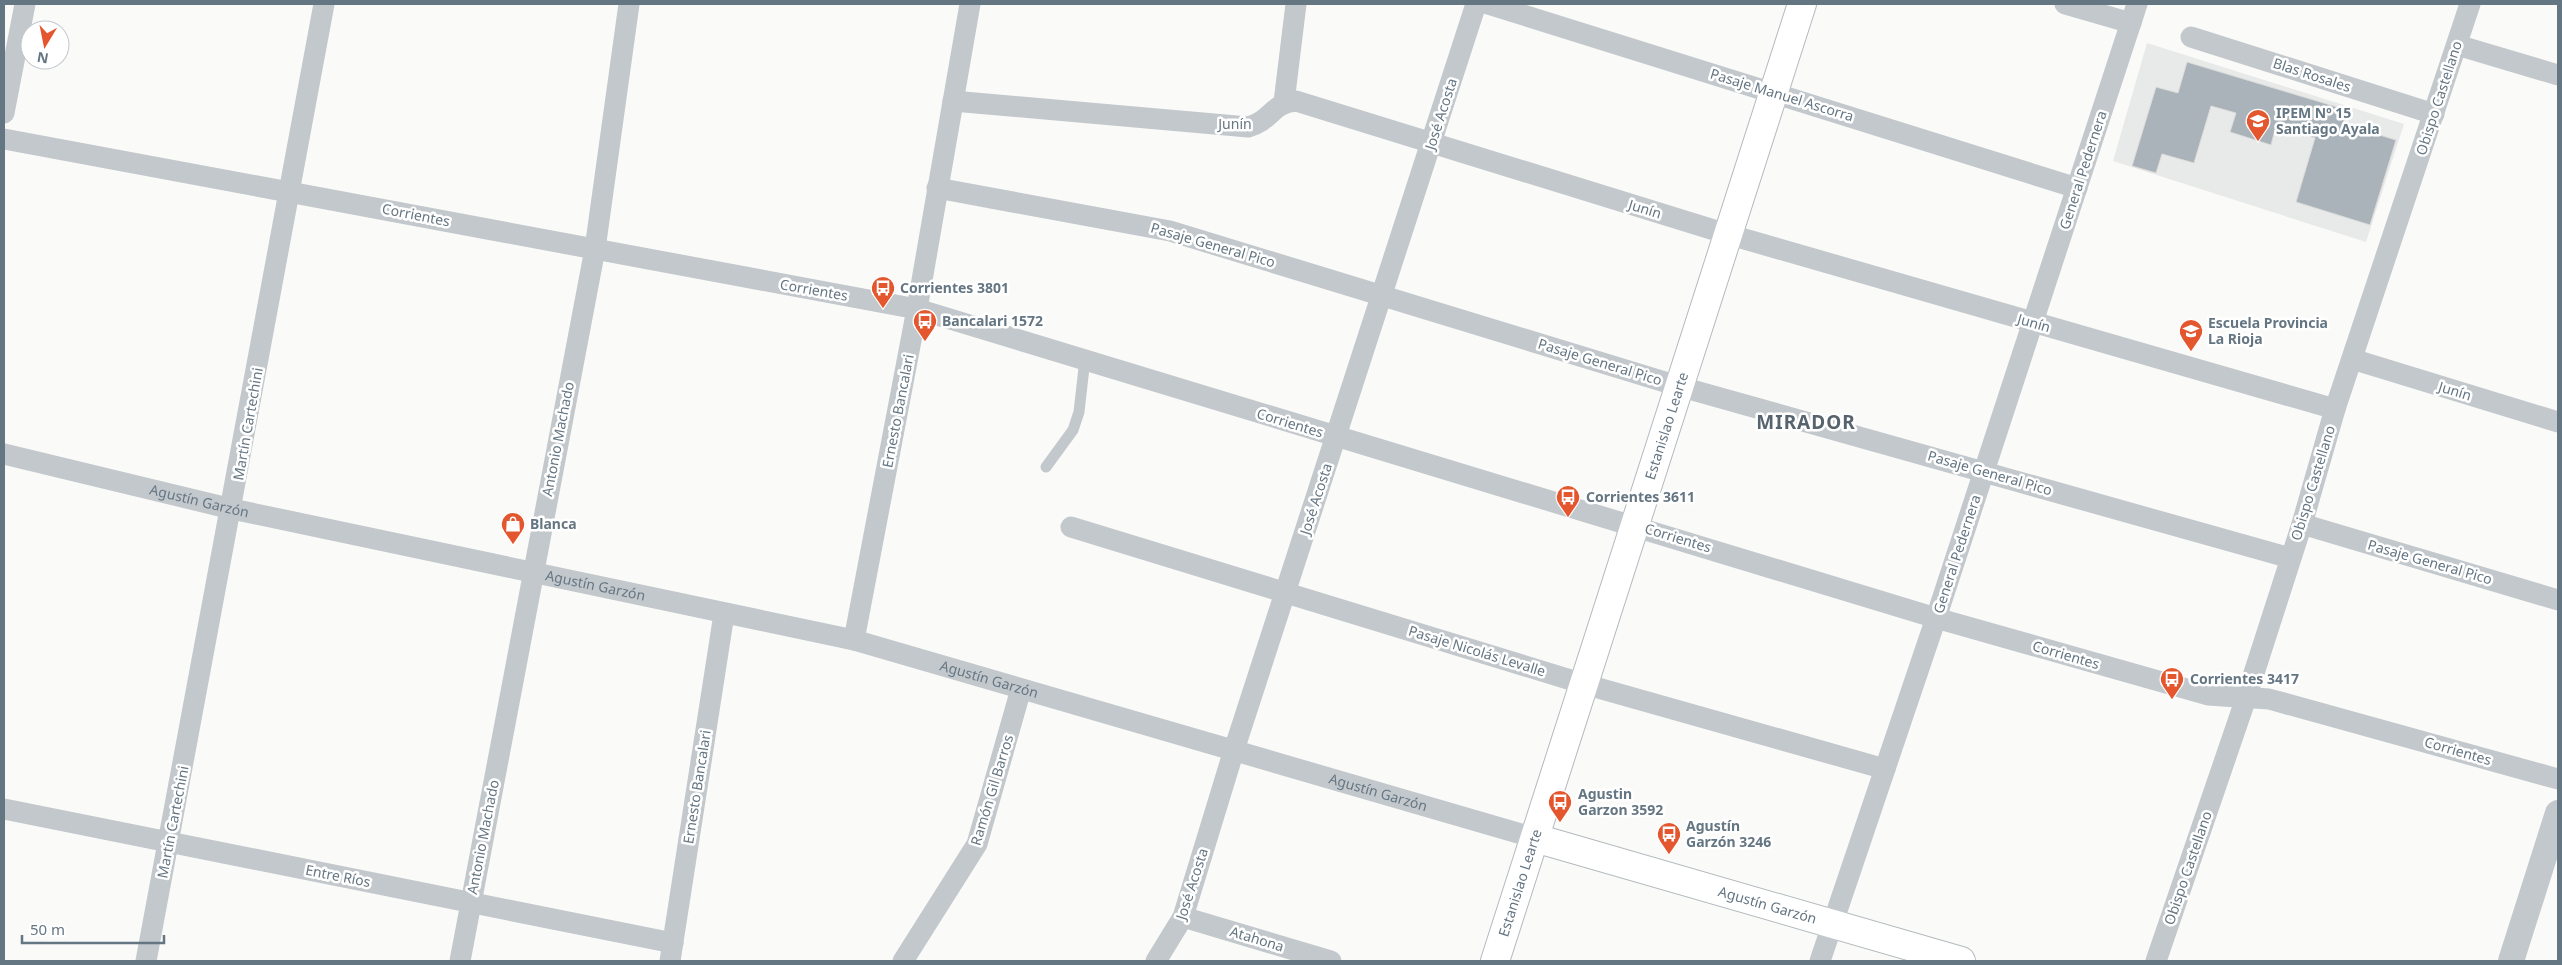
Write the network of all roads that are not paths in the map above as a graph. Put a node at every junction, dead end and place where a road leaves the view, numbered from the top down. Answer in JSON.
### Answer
{"nodes":[{"id":1,"x":25,"y":4,"type":"edge"},
{"id":2,"x":324,"y":4,"type":"edge"},
{"id":3,"x":629,"y":4,"type":"edge"},
{"id":4,"x":970,"y":4,"type":"edge"},
{"id":5,"x":1296,"y":4,"type":"edge"},
{"id":6,"x":1476,"y":4,"type":"edge"},
{"id":7,"x":1488,"y":4,"type":"edge"},
{"id":8,"x":1802,"y":4,"type":"edge"},
{"id":9,"x":2065,"y":4,"type":"edge"},
{"id":10,"x":2470,"y":4,"type":"edge"},
{"id":11,"x":2134,"y":14,"type":"edge"},
{"id":12,"x":2191,"y":37,"type":"dead end"},
{"id":13,"x":2457,"y":45,"type":"junction"},
{"id":14,"x":2558,"y":74,"type":"edge"},
{"id":15,"x":1772,"y":92,"type":"junction"},
{"id":16,"x":953,"y":101,"type":"junction"},
{"id":17,"x":1284,"y":102,"type":"junction"},
{"id":18,"x":4,"y":114,"type":"edge"},
{"id":19,"x":2434,"y":114,"type":"junction"},
{"id":20,"x":4,"y":139,"type":"edge"},
{"id":21,"x":1432,"y":142,"type":"junction"},
{"id":22,"x":937,"y":188,"type":"junction"},
{"id":23,"x":2077,"y":188,"type":"junction"},
{"id":24,"x":290,"y":192,"type":"junction"},
{"id":25,"x":1726,"y":234,"type":"junction"},
{"id":26,"x":595,"y":249,"type":"junction"},
{"id":27,"x":1382,"y":295,"type":"junction"},
{"id":28,"x":917,"y":309,"type":"junction"},
{"id":29,"x":2034,"y":323,"type":"junction"},
{"id":30,"x":1085,"y":359,"type":"junction"},
{"id":31,"x":2352,"y":359,"type":"junction"},
{"id":32,"x":1678,"y":386,"type":"junction"},
{"id":33,"x":2335,"y":409,"type":"junction"},
{"id":34,"x":2558,"y":422,"type":"edge"},
{"id":35,"x":1336,"y":438,"type":"junction"},
{"id":36,"x":4,"y":454,"type":"edge"},
{"id":37,"x":1046,"y":468,"type":"dead end"},
{"id":38,"x":1984,"y":471,"type":"junction"},
{"id":39,"x":232,"y":509,"type":"junction"},
{"id":40,"x":2302,"y":524,"type":"junction"},
{"id":41,"x":1635,"y":525,"type":"junction"},
{"id":42,"x":1071,"y":527,"type":"dead end"},
{"id":43,"x":2290,"y":558,"type":"junction"},
{"id":44,"x":532,"y":574,"type":"junction"},
{"id":45,"x":1286,"y":591,"type":"junction"},
{"id":46,"x":2558,"y":600,"type":"edge"},
{"id":47,"x":724,"y":614,"type":"junction"},
{"id":48,"x":1936,"y":618,"type":"junction"},
{"id":49,"x":854,"y":640,"type":"junction"},
{"id":50,"x":1584,"y":684,"type":"junction"},
{"id":51,"x":1021,"y":689,"type":"junction"},
{"id":52,"x":2246,"y":698,"type":"junction"},
{"id":53,"x":1234,"y":750,"type":"junction"},
{"id":54,"x":1884,"y":769,"type":"junction"},
{"id":55,"x":2558,"y":779,"type":"edge"},
{"id":56,"x":4,"y":809,"type":"edge"},
{"id":57,"x":2558,"y":813,"type":"edge"},
{"id":58,"x":1535,"y":838,"type":"junction"},
{"id":59,"x":169,"y":842,"type":"junction"},
{"id":60,"x":471,"y":902,"type":"junction"},
{"id":61,"x":1183,"y":917,"type":"junction"},
{"id":62,"x":1831,"y":924,"type":"junction"},
{"id":63,"x":671,"y":952,"type":"edge"},
{"id":64,"x":146,"y":961,"type":"edge"},
{"id":65,"x":460,"y":961,"type":"edge"},
{"id":66,"x":903,"y":961,"type":"edge"},
{"id":67,"x":1156,"y":961,"type":"edge"},
{"id":68,"x":1331,"y":961,"type":"edge"},
{"id":69,"x":1496,"y":961,"type":"edge"},
{"id":70,"x":1820,"y":961,"type":"edge"},
{"id":71,"x":1961,"y":961,"type":"edge"},
{"id":72,"x":2156,"y":961,"type":"edge"},
{"id":73,"x":2511,"y":961,"type":"edge"}],
"edges":[{"from":1,"to":18,"type":"street"},
{"from":2,"to":24,"type":"street","name":"Martín Cartechini"},
{"from":3,"to":26,"type":"street","name":"Antonio Machado"},
{"from":4,"to":16,"type":"street","name":"Ernesto Bancalari"},
{"from":5,"to":17,"type":"street"},
{"from":6,"to":21,"type":"street","name":"José Acosta"},
{"from":7,"to":15,"type":"street","name":"Pasaje Manuel Ascorra"},
{"from":8,"to":15,"type":"main road","name":"Estanislao Learte"},
{"from":9,"to":11,"type":"street"},
{"from":10,"to":13,"type":"street","name":"Obispo Castellano"},
{"from":11,"to":23,"type":"street","name":"General Pedernera"},
{"from":12,"to":19,"type":"street","name":"Blas Rosales"},
{"from":13,"to":14,"type":"street"},
{"from":13,"to":19,"type":"street","name":"Obispo Castellano"},
{"from":15,"to":23,"type":"street","name":"Pasaje Manuel Ascorra"},
{"from":15,"to":25,"type":"main road","name":"Estanislao Learte"},
{"from":16,"to":17,"type":"street","name":"Junín"},
{"from":16,"to":22,"type":"street","name":"Ernesto Bancalari"},
{"from":17,"to":21,"type":"street","name":"Junín"},
{"from":19,"to":31,"type":"street","name":"Obispo Castellano"},
{"from":20,"to":24,"type":"street","name":"Corrientes"},
{"from":21,"to":25,"type":"street","name":"Junín"},
{"from":21,"to":27,"type":"street","name":"José Acosta"},
{"from":22,"to":27,"type":"street","name":"Pasaje General Pico"},
{"from":22,"to":28,"type":"street","name":"Ernesto Bancalari"},
{"from":23,"to":29,"type":"street","name":"General Pedernera"},
{"from":24,"to":26,"type":"street","name":"Corrientes"},
{"from":24,"to":39,"type":"street","name":"Martín Cartechini"},
{"from":25,"to":29,"type":"street","name":"Junín"},
{"from":25,"to":32,"type":"main road","name":"Estanislao Learte"},
{"from":26,"to":28,"type":"street","name":"Corrientes"},
{"from":26,"to":44,"type":"street","name":"Antonio Machado"},
{"from":27,"to":32,"type":"street","name":"Pasaje General Pico"},
{"from":27,"to":35,"type":"street","name":"José Acosta"},
{"from":28,"to":30,"type":"street","name":"Corrientes"},
{"from":28,"to":49,"type":"street","name":"Ernesto Bancalari"},
{"from":29,"to":33,"type":"street","name":"Junín"},
{"from":29,"to":38,"type":"street","name":"General Pedernera"},
{"from":30,"to":35,"type":"street","name":"Corrientes"},
{"from":30,"to":37,"type":"lane"},
{"from":31,"to":33,"type":"street","name":"Obispo Castellano"},
{"from":31,"to":34,"type":"street","name":"Junín"},
{"from":32,"to":38,"type":"street","name":"Pasaje General Pico"},
{"from":32,"to":41,"type":"main road","name":"Estanislao Learte"},
{"from":33,"to":40,"type":"street","name":"Obispo Castellano"},
{"from":35,"to":41,"type":"street","name":"Corrientes"},
{"from":35,"to":45,"type":"street","name":"José Acosta"},
{"from":36,"to":39,"type":"street","name":"Agustín Garzón"},
{"from":38,"to":43,"type":"street","name":"Pasaje General Pico"},
{"from":38,"to":48,"type":"street","name":"General Pedernera"},
{"from":39,"to":44,"type":"street","name":"Agustín Garzón"},
{"from":39,"to":59,"type":"street","name":"Martín Cartechini"},
{"from":40,"to":43,"type":"street","name":"Obispo Castellano"},
{"from":40,"to":46,"type":"street","name":"Pasaje General Pico"},
{"from":41,"to":48,"type":"street","name":"Corrientes"},
{"from":41,"to":50,"type":"main road","name":"Estanislao Learte"},
{"from":42,"to":45,"type":"street","name":"Pasaje Nicolás Levalle"},
{"from":43,"to":52,"type":"street","name":"Obispo Castellano"},
{"from":44,"to":47,"type":"street","name":"Agustín Garzón"},
{"from":44,"to":60,"type":"street","name":"Antonio Machado"},
{"from":45,"to":50,"type":"street","name":"Pasaje Nicolás Levalle"},
{"from":45,"to":53,"type":"street","name":"José Acosta"},
{"from":47,"to":49,"type":"street","name":"Agustín Garzón"},
{"from":47,"to":63,"type":"street","name":"Ernesto Bancalari"},
{"from":48,"to":52,"type":"street","name":"Corrientes"},
{"from":48,"to":54,"type":"street","name":"General Pedernera"},
{"from":49,"to":51,"type":"street","name":"Agustín Garzón"},
{"from":50,"to":54,"type":"street","name":"Pasaje Nicolás Levalle"},
{"from":50,"to":58,"type":"main road","name":"Estanislao Learte"},
{"from":51,"to":53,"type":"street","name":"Agustín Garzón"},
{"from":51,"to":66,"type":"street","name":"Ramón Gil Barros"},
{"from":52,"to":55,"type":"street","name":"Corrientes"},
{"from":52,"to":72,"type":"street","name":"Obispo Castellano"},
{"from":53,"to":58,"type":"street","name":"Agustín Garzón"},
{"from":53,"to":61,"type":"street","name":"José Acosta"},
{"from":54,"to":62,"type":"street","name":"General Pedernera"},
{"from":56,"to":59,"type":"street","name":"Entre Ríos"},
{"from":57,"to":73,"type":"street"},
{"from":58,"to":62,"type":"main road","name":"Agustín Garzón"},
{"from":58,"to":69,"type":"main road","name":"Estanislao Learte"},
{"from":59,"to":60,"type":"street","name":"Entre Ríos"},
{"from":59,"to":64,"type":"street","name":"Martín Cartechini"},
{"from":60,"to":63,"type":"street","name":"Entre Ríos"},
{"from":60,"to":65,"type":"street","name":"Antonio Machado"},
{"from":61,"to":67,"type":"street","name":"José Acosta"},
{"from":61,"to":68,"type":"street","name":"Atahona"},
{"from":62,"to":70,"type":"street","name":"General Pedernera"},
{"from":62,"to":71,"type":"main road","name":"Agustín Garzón"}]}
